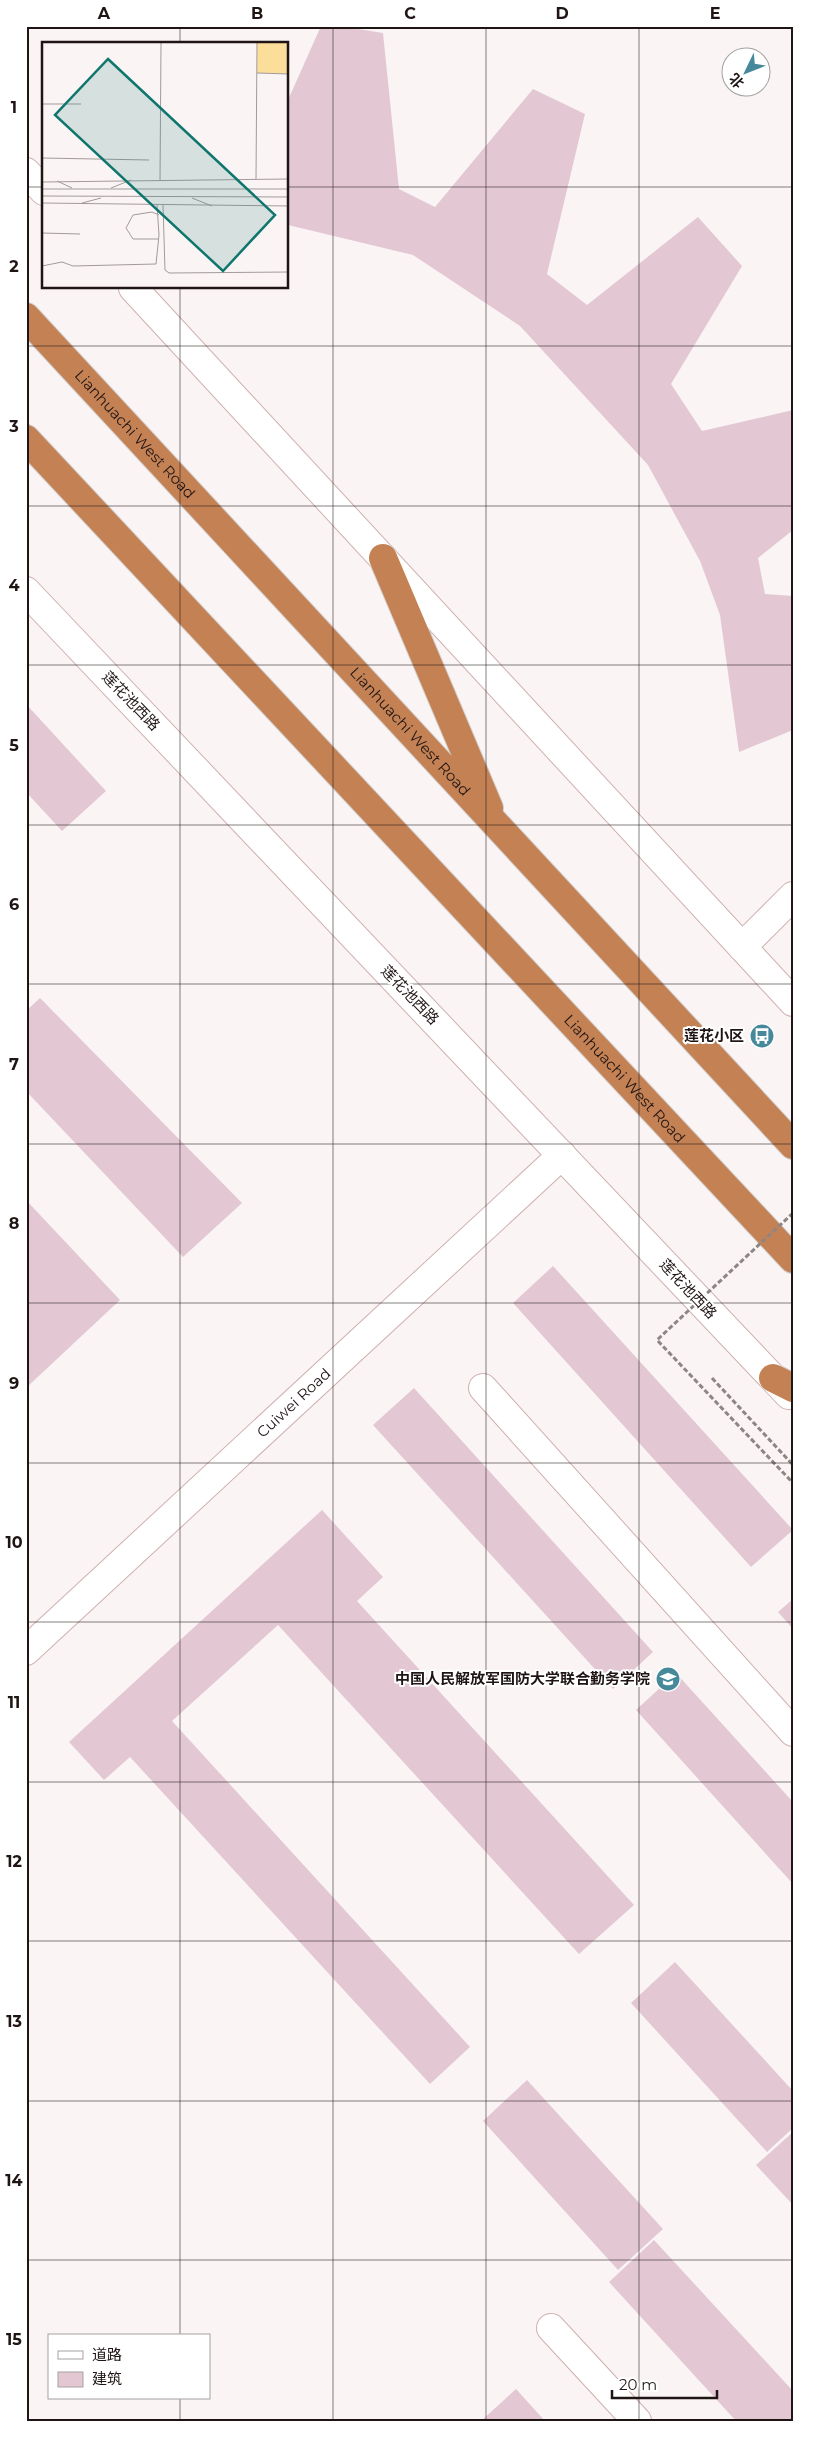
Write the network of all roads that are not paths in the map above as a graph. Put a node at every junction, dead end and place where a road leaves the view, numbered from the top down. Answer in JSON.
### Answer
{"nodes":[{"id":1,"x":26,"y":172,"type":"edge"},
{"id":2,"x":42,"y":189,"type":"edge"},
{"id":3,"x":134,"y":289,"type":"edge"},
{"id":4,"x":26,"y":317,"type":"edge"},
{"id":5,"x":26,"y":439,"type":"edge"},
{"id":6,"x":383,"y":558,"type":"junction"},
{"id":7,"x":26,"y":591,"type":"edge"},
{"id":8,"x":496,"y":826,"type":"junction"},
{"id":9,"x":793,"y":896,"type":"edge"},
{"id":10,"x":742,"y":947,"type":"junction"},
{"id":11,"x":789,"y":990,"type":"edge"},
{"id":12,"x":793,"y":1145,"type":"edge"},
{"id":13,"x":562,"y":1155,"type":"junction"},
{"id":14,"x":793,"y":1259,"type":"edge"},
{"id":15,"x":783,"y":1383,"type":"edge"},
{"id":16,"x":482,"y":1388,"type":"dead end"},
{"id":17,"x":793,"y":1399,"type":"edge"},
{"id":18,"x":26,"y":1651,"type":"edge"},
{"id":19,"x":793,"y":1732,"type":"edge"},
{"id":20,"x":551,"y":2328,"type":"dead end"},
{"id":21,"x":637,"y":2421,"type":"edge"}],
"edges":[{"from":1,"to":2,"type":"street"},
{"from":3,"to":6,"type":"street"},
{"from":4,"to":8,"type":"highway","name":"Lianhuachi West Road"},
{"from":5,"to":14,"type":"highway","name":"Lianhuachi West Road"},
{"from":6,"to":8,"type":"highway"},
{"from":6,"to":10,"type":"street"},
{"from":7,"to":13,"type":"street","name":"莲花池西路"},
{"from":8,"to":12,"type":"highway","name":"Lianhuachi West Road"},
{"from":9,"to":10,"type":"street"},
{"from":10,"to":11,"type":"street"},
{"from":13,"to":15,"type":"street","name":"莲花池西路"},
{"from":13,"to":18,"type":"street","name":"Cuiwei Road"},
{"from":15,"to":17,"type":"street","name":"莲花池西路"},
{"from":16,"to":19,"type":"street"},
{"from":20,"to":21,"type":"street"}]}
